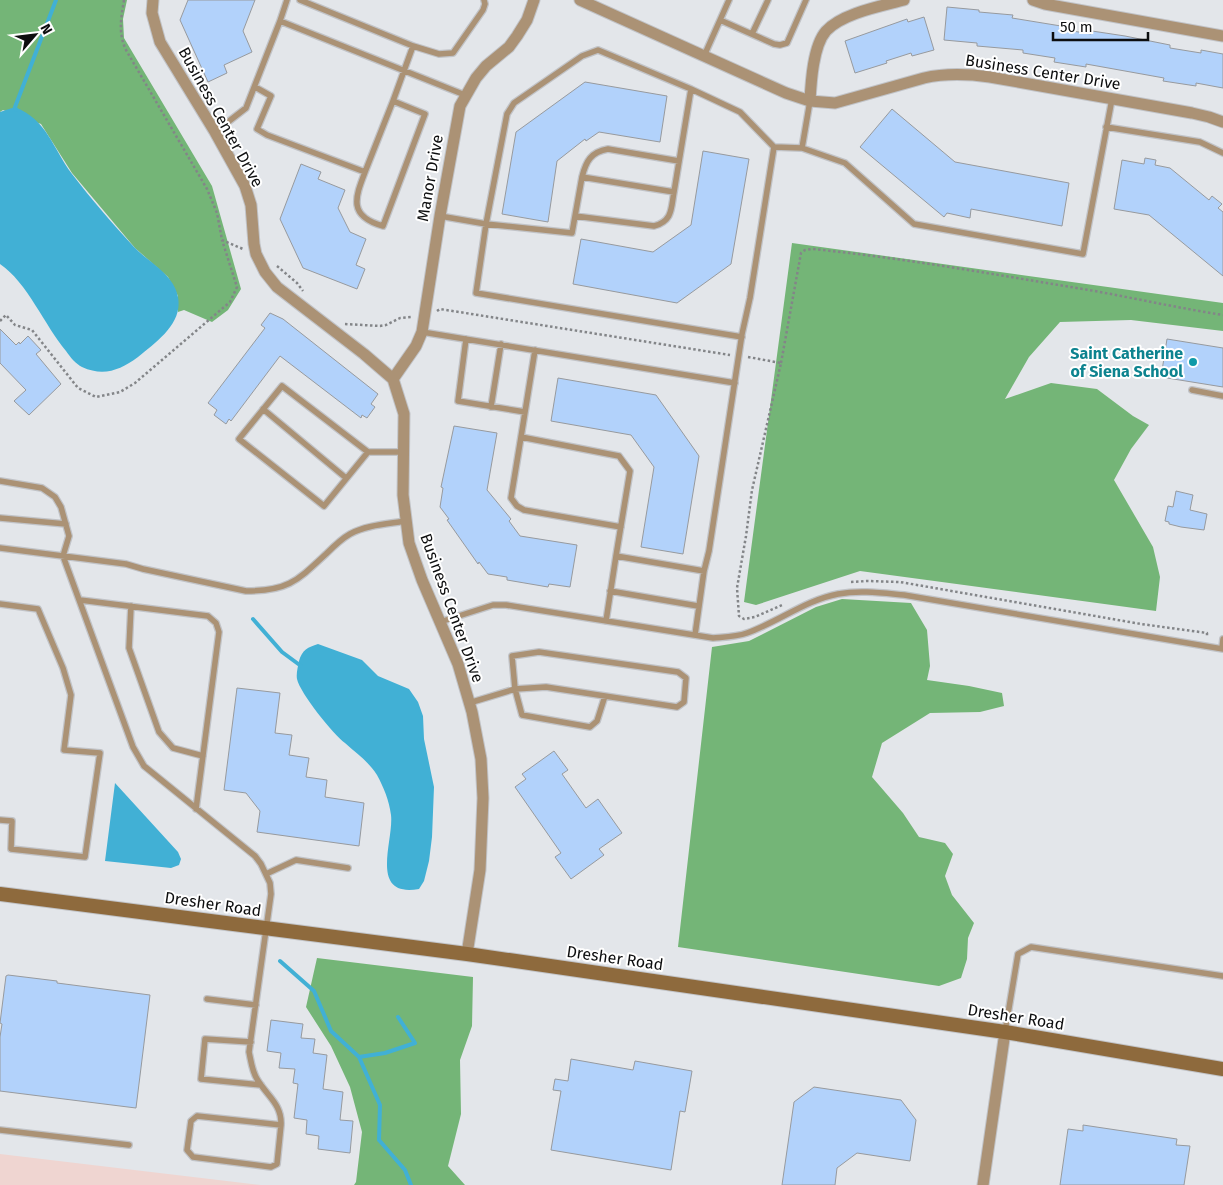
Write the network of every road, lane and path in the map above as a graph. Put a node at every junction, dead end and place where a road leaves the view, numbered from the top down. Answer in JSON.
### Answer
{"nodes":[{"id":1,"x":124,"y":0,"type":"edge"},
{"id":2,"x":153,"y":0,"type":"edge"},
{"id":3,"x":287,"y":0,"type":"edge"},
{"id":4,"x":300,"y":0,"type":"edge"},
{"id":5,"x":484,"y":0,"type":"edge"},
{"id":6,"x":534,"y":0,"type":"edge"},
{"id":7,"x":580,"y":0,"type":"edge"},
{"id":8,"x":729,"y":0,"type":"edge"},
{"id":9,"x":768,"y":0,"type":"edge"},
{"id":10,"x":806,"y":0,"type":"edge"},
{"id":11,"x":904,"y":0,"type":"edge"},
{"id":12,"x":1033,"y":0,"type":"edge"},
{"id":13,"x":720,"y":20,"type":"junction"},
{"id":14,"x":280,"y":21,"type":"junction"},
{"id":15,"x":752,"y":34,"type":"junction"},
{"id":16,"x":1223,"y":36,"type":"edge"},
{"id":17,"x":413,"y":46,"type":"junction"},
{"id":18,"x":704,"y":56,"type":"junction"},
{"id":19,"x":403,"y":71,"type":"junction"},
{"id":20,"x":255,"y":87,"type":"junction"},
{"id":21,"x":691,"y":89,"type":"junction"},
{"id":22,"x":465,"y":96,"type":"junction"},
{"id":23,"x":1112,"y":99,"type":"junction"},
{"id":24,"x":393,"y":101,"type":"junction"},
{"id":25,"x":810,"y":101,"type":"junction"},
{"id":26,"x":1223,"y":122,"type":"edge"},
{"id":27,"x":1106,"y":127,"type":"junction"},
{"id":28,"x":215,"y":132,"type":"junction"},
{"id":29,"x":774,"y":147,"type":"junction"},
{"id":30,"x":802,"y":148,"type":"junction"},
{"id":31,"x":1223,"y":153,"type":"edge"},
{"id":32,"x":679,"y":161,"type":"junction"},
{"id":33,"x":365,"y":172,"type":"junction"},
{"id":34,"x":582,"y":177,"type":"junction"},
{"id":35,"x":674,"y":192,"type":"junction"},
{"id":36,"x":440,"y":216,"type":"junction"},
{"id":37,"x":576,"y":216,"type":"junction"},
{"id":38,"x":486,"y":224,"type":"junction"},
{"id":39,"x":222,"y":240,"type":"junction"},
{"id":40,"x":256,"y":254,"type":"junction"},
{"id":41,"x":304,"y":293,"type":"dead end"},
{"id":42,"x":1223,"y":314,"type":"edge"},
{"id":43,"x":424,"y":316,"type":"junction"},
{"id":44,"x":0,"y":321,"type":"edge"},
{"id":45,"x":342,"y":323,"type":"dead end"},
{"id":46,"x":422,"y":332,"type":"junction"},
{"id":47,"x":742,"y":337,"type":"junction"},
{"id":48,"x":466,"y":339,"type":"junction"},
{"id":49,"x":501,"y":344,"type":"junction"},
{"id":50,"x":535,"y":350,"type":"junction"},
{"id":51,"x":739,"y":356,"type":"junction"},
{"id":52,"x":781,"y":363,"type":"junction"},
{"id":53,"x":393,"y":378,"type":"junction"},
{"id":54,"x":735,"y":383,"type":"junction"},
{"id":55,"x":1192,"y":390,"type":"dead end"},
{"id":56,"x":1223,"y":396,"type":"edge"},
{"id":57,"x":492,"y":407,"type":"junction"},
{"id":58,"x":263,"y":410,"type":"junction"},
{"id":59,"x":525,"y":412,"type":"junction"},
{"id":60,"x":521,"y":437,"type":"junction"},
{"id":61,"x":368,"y":452,"type":"junction"},
{"id":62,"x":404,"y":452,"type":"junction"},
{"id":63,"x":346,"y":478,"type":"junction"},
{"id":64,"x":0,"y":481,"type":"edge"},
{"id":65,"x":0,"y":518,"type":"edge"},
{"id":66,"x":406,"y":521,"type":"junction"},
{"id":67,"x":66,"y":524,"type":"junction"},
{"id":68,"x":621,"y":527,"type":"junction"},
{"id":69,"x":0,"y":548,"type":"edge"},
{"id":70,"x":63,"y":556,"type":"junction"},
{"id":71,"x":616,"y":556,"type":"junction"},
{"id":72,"x":704,"y":571,"type":"junction"},
{"id":73,"x":843,"y":583,"type":"dead end"},
{"id":74,"x":610,"y":591,"type":"junction"},
{"id":75,"x":80,"y":600,"type":"junction"},
{"id":76,"x":0,"y":604,"type":"edge"},
{"id":77,"x":785,"y":604,"type":"dead end"},
{"id":78,"x":131,"y":606,"type":"junction"},
{"id":79,"x":698,"y":606,"type":"junction"},
{"id":80,"x":606,"y":621,"type":"junction"},
{"id":81,"x":440,"y":622,"type":"junction"},
{"id":82,"x":695,"y":635,"type":"junction"},
{"id":83,"x":1223,"y":639,"type":"edge"},
{"id":84,"x":1206,"y":646,"type":"junction"},
{"id":85,"x":1222,"y":648,"type":"edge"},
{"id":86,"x":515,"y":689,"type":"junction"},
{"id":87,"x":605,"y":696,"type":"junction"},
{"id":88,"x":469,"y":703,"type":"junction"},
{"id":89,"x":203,"y":756,"type":"junction"},
{"id":90,"x":196,"y":809,"type":"junction"},
{"id":91,"x":0,"y":820,"type":"edge"},
{"id":92,"x":348,"y":868,"type":"dead end"},
{"id":93,"x":266,"y":874,"type":"junction"},
{"id":94,"x":0,"y":894,"type":"edge"},
{"id":95,"x":268,"y":929,"type":"junction"},
{"id":96,"x":467,"y":954,"type":"junction"},
{"id":97,"x":1223,"y":976,"type":"edge"},
{"id":98,"x":207,"y":999,"type":"dead end"},
{"id":99,"x":256,"y":1005,"type":"junction"},
{"id":100,"x":1005,"y":1032,"type":"junction"},
{"id":101,"x":250,"y":1042,"type":"junction"},
{"id":102,"x":1223,"y":1068,"type":"edge"},
{"id":103,"x":261,"y":1085,"type":"junction"},
{"id":104,"x":281,"y":1125,"type":"junction"},
{"id":105,"x":0,"y":1130,"type":"edge"},
{"id":106,"x":130,"y":1145,"type":"dead end"},
{"id":107,"x":983,"y":1185,"type":"edge"}],
"edges":[{"from":1,"to":39,"type":"path"},
{"from":2,"to":28,"type":"street","name":"Business Center Drive"},
{"from":3,"to":14,"type":"lane"},
{"from":4,"to":17,"type":"lane"},
{"from":5,"to":17,"type":"lane"},
{"from":6,"to":22,"type":"street","name":"Manor Drive"},
{"from":7,"to":18,"type":"street","name":"Business Center Drive"},
{"from":8,"to":13,"type":"lane"},
{"from":9,"to":15,"type":"lane"},
{"from":10,"to":15,"type":"lane"},
{"from":11,"to":25,"type":"street"},
{"from":12,"to":16,"type":"street"},
{"from":13,"to":15,"type":"lane"},
{"from":13,"to":18,"type":"lane"},
{"from":14,"to":19,"type":"lane"},
{"from":14,"to":20,"type":"lane"},
{"from":17,"to":19,"type":"lane"},
{"from":18,"to":25,"type":"street","name":"Business Center Drive"},
{"from":19,"to":22,"type":"lane"},
{"from":19,"to":24,"type":"lane"},
{"from":20,"to":28,"type":"lane"},
{"from":20,"to":33,"type":"lane"},
{"from":21,"to":29,"type":"lane"},
{"from":21,"to":32,"type":"lane"},
{"from":21,"to":38,"type":"lane"},
{"from":22,"to":36,"type":"street","name":"Manor Drive"},
{"from":23,"to":25,"type":"street","name":"Business Center Drive"},
{"from":23,"to":26,"type":"street","name":"Business Center Drive"},
{"from":23,"to":27,"type":"lane"},
{"from":24,"to":33,"type":"lane"},
{"from":24,"to":33,"type":"lane"},
{"from":25,"to":30,"type":"lane"},
{"from":27,"to":30,"type":"lane"},
{"from":27,"to":31,"type":"lane"},
{"from":28,"to":40,"type":"street","name":"Business Center Drive"},
{"from":29,"to":30,"type":"lane"},
{"from":29,"to":47,"type":"lane"},
{"from":32,"to":34,"type":"lane"},
{"from":32,"to":35,"type":"lane"},
{"from":34,"to":35,"type":"lane"},
{"from":34,"to":37,"type":"lane"},
{"from":35,"to":37,"type":"lane"},
{"from":36,"to":38,"type":"lane"},
{"from":36,"to":43,"type":"street","name":"Manor Drive"},
{"from":37,"to":38,"type":"lane"},
{"from":38,"to":47,"type":"lane"},
{"from":39,"to":40,"type":"path"},
{"from":39,"to":44,"type":"path"},
{"from":40,"to":41,"type":"path"},
{"from":40,"to":53,"type":"street","name":"Business Center Drive"},
{"from":42,"to":52,"type":"path"},
{"from":43,"to":45,"type":"path"},
{"from":43,"to":46,"type":"street","name":"Manor Drive"},
{"from":43,"to":51,"type":"path"},
{"from":46,"to":48,"type":"lane"},
{"from":46,"to":53,"type":"street","name":"Manor Drive"},
{"from":47,"to":51,"type":"lane"},
{"from":48,"to":49,"type":"lane"},
{"from":48,"to":57,"type":"lane"},
{"from":49,"to":50,"type":"lane"},
{"from":49,"to":57,"type":"lane"},
{"from":50,"to":54,"type":"lane"},
{"from":50,"to":59,"type":"lane"},
{"from":51,"to":52,"type":"path"},
{"from":51,"to":54,"type":"lane"},
{"from":52,"to":77,"type":"path"},
{"from":53,"to":62,"type":"street","name":"Business Center Drive"},
{"from":54,"to":72,"type":"lane"},
{"from":55,"to":56,"type":"lane"},
{"from":57,"to":59,"type":"lane"},
{"from":58,"to":61,"type":"lane"},
{"from":58,"to":63,"type":"lane"},
{"from":58,"to":63,"type":"lane"},
{"from":59,"to":60,"type":"lane"},
{"from":60,"to":68,"type":"lane"},
{"from":60,"to":68,"type":"lane"},
{"from":61,"to":62,"type":"lane"},
{"from":61,"to":63,"type":"lane"},
{"from":62,"to":66,"type":"street","name":"Business Center Drive"},
{"from":64,"to":67,"type":"lane"},
{"from":65,"to":67,"type":"lane"},
{"from":66,"to":70,"type":"lane"},
{"from":66,"to":81,"type":"street","name":"Business Center Drive"},
{"from":67,"to":70,"type":"lane"},
{"from":68,"to":71,"type":"lane"},
{"from":69,"to":70,"type":"lane"},
{"from":70,"to":75,"type":"lane"},
{"from":71,"to":72,"type":"lane"},
{"from":71,"to":74,"type":"lane"},
{"from":72,"to":79,"type":"lane"},
{"from":73,"to":84,"type":"path"},
{"from":74,"to":79,"type":"lane"},
{"from":74,"to":80,"type":"lane"},
{"from":75,"to":78,"type":"lane"},
{"from":75,"to":90,"type":"lane"},
{"from":76,"to":91,"type":"lane"},
{"from":78,"to":89,"type":"lane"},
{"from":78,"to":89,"type":"lane"},
{"from":79,"to":82,"type":"lane"},
{"from":80,"to":81,"type":"lane"},
{"from":80,"to":82,"type":"lane"},
{"from":81,"to":88,"type":"street","name":"Business Center Drive"},
{"from":82,"to":84,"type":"lane"},
{"from":83,"to":85,"type":"lane"},
{"from":84,"to":85,"type":"lane"},
{"from":86,"to":87,"type":"lane"},
{"from":86,"to":87,"type":"lane"},
{"from":86,"to":87,"type":"lane"},
{"from":86,"to":88,"type":"lane"},
{"from":88,"to":96,"type":"street","name":"Business Center Drive"},
{"from":89,"to":90,"type":"lane"},
{"from":90,"to":93,"type":"lane"},
{"from":92,"to":93,"type":"lane"},
{"from":93,"to":95,"type":"lane"},
{"from":94,"to":95,"type":"main road","name":"Dresher Road"},
{"from":95,"to":96,"type":"main road","name":"Dresher Road"},
{"from":95,"to":99,"type":"lane"},
{"from":96,"to":100,"type":"main road","name":"Dresher Road"},
{"from":97,"to":100,"type":"lane"},
{"from":98,"to":99,"type":"lane"},
{"from":99,"to":101,"type":"lane"},
{"from":100,"to":102,"type":"main road","name":"Dresher Road"},
{"from":100,"to":107,"type":"street"},
{"from":101,"to":103,"type":"lane"},
{"from":101,"to":103,"type":"lane"},
{"from":103,"to":104,"type":"lane"},
{"from":104,"to":104,"type":"lane"},
{"from":105,"to":106,"type":"lane"}]}
